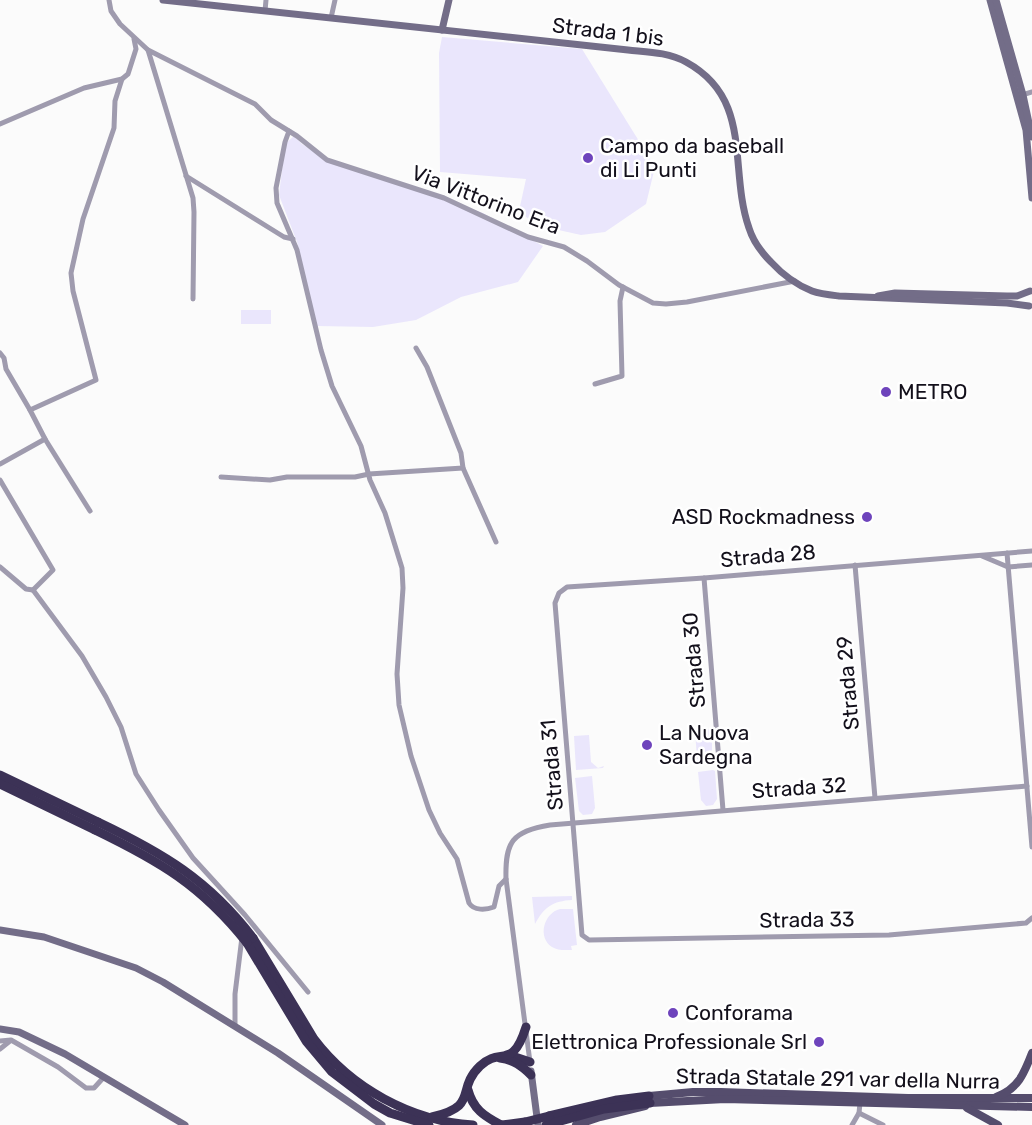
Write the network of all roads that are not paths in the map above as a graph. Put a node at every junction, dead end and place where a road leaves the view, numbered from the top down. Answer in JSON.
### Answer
{"nodes":[{"id":1,"x":109,"y":0,"type":"edge"},
{"id":2,"x":163,"y":0,"type":"edge"},
{"id":3,"x":266,"y":0,"type":"edge"},
{"id":4,"x":335,"y":0,"type":"edge"},
{"id":5,"x":449,"y":0,"type":"edge"},
{"id":6,"x":990,"y":0,"type":"edge"},
{"id":7,"x":996,"y":0,"type":"edge"},
{"id":8,"x":265,"y":11,"type":"junction"},
{"id":9,"x":331,"y":18,"type":"junction"},
{"id":10,"x":442,"y":30,"type":"junction"},
{"id":11,"x":134,"y":39,"type":"junction"},
{"id":12,"x":148,"y":50,"type":"junction"},
{"id":13,"x":122,"y":79,"type":"junction"},
{"id":14,"x":1032,"y":92,"type":"edge"},
{"id":15,"x":1020,"y":95,"type":"junction"},
{"id":16,"x":0,"y":124,"type":"edge"},
{"id":17,"x":289,"y":131,"type":"junction"},
{"id":18,"x":1032,"y":137,"type":"edge"},
{"id":19,"x":186,"y":176,"type":"junction"},
{"id":20,"x":1032,"y":198,"type":"edge"},
{"id":21,"x":293,"y":239,"type":"junction"},
{"id":22,"x":795,"y":281,"type":"junction"},
{"id":23,"x":623,"y":287,"type":"junction"},
{"id":24,"x":1031,"y":290,"type":"edge"},
{"id":25,"x":870,"y":297,"type":"junction"},
{"id":26,"x":193,"y":299,"type":"dead end"},
{"id":27,"x":1031,"y":307,"type":"edge"},
{"id":28,"x":416,"y":348,"type":"dead end"},
{"id":29,"x":0,"y":354,"type":"edge"},
{"id":30,"x":595,"y":384,"type":"dead end"},
{"id":31,"x":30,"y":410,"type":"junction"},
{"id":32,"x":45,"y":439,"type":"junction"},
{"id":33,"x":0,"y":464,"type":"edge"},
{"id":34,"x":463,"y":468,"type":"junction"},
{"id":35,"x":369,"y":474,"type":"junction"},
{"id":36,"x":221,"y":477,"type":"dead end"},
{"id":37,"x":0,"y":480,"type":"edge"},
{"id":38,"x":90,"y":511,"type":"dead end"},
{"id":39,"x":496,"y":542,"type":"dead end"},
{"id":40,"x":1032,"y":552,"type":"edge"},
{"id":41,"x":1007,"y":553,"type":"junction"},
{"id":42,"x":980,"y":555,"type":"junction"},
{"id":43,"x":855,"y":565,"type":"junction"},
{"id":44,"x":1032,"y":565,"type":"edge"},
{"id":45,"x":0,"y":567,"type":"edge"},
{"id":46,"x":1008,"y":567,"type":"junction"},
{"id":47,"x":704,"y":578,"type":"junction"},
{"id":48,"x":33,"y":590,"type":"junction"},
{"id":49,"x":559,"y":593,"type":"joint"},
{"id":50,"x":0,"y":775,"type":"edge"},
{"id":51,"x":0,"y":784,"type":"edge"},
{"id":52,"x":1027,"y":786,"type":"junction"},
{"id":53,"x":875,"y":798,"type":"junction"},
{"id":54,"x":723,"y":810,"type":"junction"},
{"id":55,"x":573,"y":823,"type":"junction"},
{"id":56,"x":97,"y":826,"type":"junction"},
{"id":57,"x":1032,"y":847,"type":"edge"},
{"id":58,"x":506,"y":879,"type":"junction"},
{"id":59,"x":245,"y":915,"type":"junction"},
{"id":60,"x":1032,"y":918,"type":"edge"},
{"id":61,"x":0,"y":930,"type":"edge"},
{"id":62,"x":582,"y":935,"type":"joint"},
{"id":63,"x":250,"y":940,"type":"junction"},
{"id":64,"x":308,"y":992,"type":"dead end"},
{"id":65,"x":235,"y":1026,"type":"junction"},
{"id":66,"x":526,"y":1027,"type":"junction"},
{"id":67,"x":0,"y":1029,"type":"edge"},
{"id":68,"x":11,"y":1040,"type":"junction"},
{"id":69,"x":0,"y":1041,"type":"edge"},
{"id":70,"x":0,"y":1049,"type":"edge"},
{"id":71,"x":1032,"y":1053,"type":"edge"},
{"id":72,"x":509,"y":1055,"type":"junction"},
{"id":73,"x":498,"y":1058,"type":"junction"},
{"id":74,"x":530,"y":1062,"type":"junction"},
{"id":75,"x":531,"y":1075,"type":"junction"},
{"id":76,"x":104,"y":1077,"type":"junction"},
{"id":77,"x":468,"y":1090,"type":"junction"},
{"id":78,"x":1032,"y":1098,"type":"edge"},
{"id":79,"x":986,"y":1099,"type":"junction"},
{"id":80,"x":652,"y":1100,"type":"junction"},
{"id":81,"x":860,"y":1103,"type":"junction"},
{"id":82,"x":964,"y":1106,"type":"junction"},
{"id":83,"x":1032,"y":1107,"type":"edge"},
{"id":84,"x":390,"y":1113,"type":"junction"},
{"id":85,"x":859,"y":1113,"type":"junction"},
{"id":86,"x":429,"y":1121,"type":"edge"},
{"id":87,"x":543,"y":1123,"type":"edge"},
{"id":88,"x":185,"y":1125,"type":"edge"},
{"id":89,"x":382,"y":1125,"type":"edge"},
{"id":90,"x":408,"y":1125,"type":"edge"},
{"id":91,"x":473,"y":1125,"type":"edge"},
{"id":92,"x":501,"y":1125,"type":"edge"},
{"id":93,"x":576,"y":1125,"type":"edge"},
{"id":94,"x":852,"y":1125,"type":"edge"},
{"id":95,"x":883,"y":1125,"type":"edge"},
{"id":96,"x":998,"y":1125,"type":"edge"}],
"edges":[{"from":1,"to":11,"type":"street","name":"Via Vittorino Era"},
{"from":2,"to":8,"type":"street","name":"Strada 1 bis"},
{"from":3,"to":8,"type":"street"},
{"from":4,"to":9,"type":"street"},
{"from":5,"to":10,"type":"street"},
{"from":6,"to":15,"type":"street"},
{"from":7,"to":15,"type":"street"},
{"from":8,"to":9,"type":"street","name":"Strada 1 bis"},
{"from":9,"to":10,"type":"street","name":"Strada 1 bis"},
{"from":10,"to":22,"type":"street","name":"Strada 1 bis"},
{"from":11,"to":12,"type":"street","name":"Via Vittorino Era"},
{"from":11,"to":13,"type":"street"},
{"from":12,"to":17,"type":"street","name":"Via Vittorino Era"},
{"from":12,"to":19,"type":"street"},
{"from":13,"to":16,"type":"street"},
{"from":13,"to":31,"type":"street"},
{"from":14,"to":15,"type":"street"},
{"from":15,"to":18,"type":"street"},
{"from":15,"to":20,"type":"street"},
{"from":17,"to":21,"type":"street"},
{"from":17,"to":23,"type":"street","name":"Via Vittorino Era"},
{"from":19,"to":21,"type":"street"},
{"from":19,"to":26,"type":"street"},
{"from":21,"to":35,"type":"street"},
{"from":22,"to":23,"type":"street","name":"Via Vittorino Era"},
{"from":22,"to":25,"type":"street","name":"Strada 1 bis"},
{"from":23,"to":30,"type":"street"},
{"from":24,"to":25,"type":"street","name":"Strada 1 bis"},
{"from":24,"to":27,"type":"street"},
{"from":25,"to":27,"type":"street","name":"Strada 1 bis"},
{"from":28,"to":34,"type":"street"},
{"from":29,"to":31,"type":"street"},
{"from":31,"to":32,"type":"street"},
{"from":32,"to":33,"type":"street"},
{"from":32,"to":38,"type":"street"},
{"from":34,"to":35,"type":"street"},
{"from":34,"to":39,"type":"street"},
{"from":35,"to":36,"type":"street"},
{"from":35,"to":58,"type":"street"},
{"from":37,"to":48,"type":"street"},
{"from":40,"to":41,"type":"street","name":"Strada 28"},
{"from":41,"to":42,"type":"street","name":"Strada 28"},
{"from":41,"to":46,"type":"street"},
{"from":42,"to":43,"type":"street","name":"Strada 28"},
{"from":42,"to":46,"type":"street","name":"Strada 28"},
{"from":43,"to":47,"type":"street","name":"Strada 28"},
{"from":43,"to":53,"type":"street","name":"Strada 29"},
{"from":44,"to":46,"type":"street","name":"Strada 28"},
{"from":45,"to":48,"type":"street"},
{"from":46,"to":52,"type":"street"},
{"from":47,"to":49,"type":"street","name":"Strada 28"},
{"from":47,"to":54,"type":"street","name":"Strada 30"},
{"from":48,"to":59,"type":"street"},
{"from":49,"to":55,"type":"street","name":"Strada 31"},
{"from":50,"to":56,"type":"highway"},
{"from":51,"to":56,"type":"highway"},
{"from":52,"to":53,"type":"street","name":"Strada 32"},
{"from":52,"to":57,"type":"street"},
{"from":53,"to":54,"type":"street","name":"Strada 32"},
{"from":54,"to":55,"type":"street","name":"Strada 32"},
{"from":55,"to":58,"type":"street","name":"Strada 32"},
{"from":55,"to":62,"type":"street","name":"Strada 31"},
{"from":56,"to":63,"type":"highway","bridge":true},
{"from":58,"to":66,"type":"street"},
{"from":59,"to":64,"type":"street"},
{"from":59,"to":65,"type":"street"},
{"from":60,"to":62,"type":"street","name":"Strada 33"},
{"from":61,"to":65,"type":"street"},
{"from":63,"to":84,"type":"highway"},
{"from":63,"to":86,"type":"highway"},
{"from":65,"to":89,"type":"street"},
{"from":66,"to":72,"type":"highway"},
{"from":66,"to":74,"type":"street"},
{"from":67,"to":76,"type":"street"},
{"from":68,"to":69,"type":"street"},
{"from":68,"to":70,"type":"street"},
{"from":68,"to":76,"type":"street"},
{"from":71,"to":79,"type":"main road"},
{"from":72,"to":73,"type":"highway"},
{"from":72,"to":74,"type":"highway"},
{"from":73,"to":75,"type":"highway"},
{"from":73,"to":77,"type":"highway"},
{"from":74,"to":75,"type":"street"},
{"from":75,"to":87,"type":"street"},
{"from":76,"to":88,"type":"street"},
{"from":77,"to":86,"type":"highway"},
{"from":77,"to":92,"type":"highway"},
{"from":78,"to":79,"type":"main road","name":"Strada Statale 291 var della Nurra"},
{"from":79,"to":80,"type":"main road","name":"Strada Statale 291 var della Nurra"},
{"from":80,"to":81,"type":"main road","name":"Strada Statale 291 var della Nurra"},
{"from":80,"to":87,"type":"highway","name":"Strada Statale 291 var della Nurra"},
{"from":80,"to":93,"type":"main road"},
{"from":81,"to":82,"type":"main road","name":"Strada Statale 291 var della Nurra"},
{"from":81,"to":85,"type":"street"},
{"from":82,"to":83,"type":"main road","name":"Strada Statale 291 var della Nurra"},
{"from":82,"to":96,"type":"main road"},
{"from":84,"to":86,"type":"highway"},
{"from":84,"to":90,"type":"highway"},
{"from":85,"to":94,"type":"street"},
{"from":85,"to":95,"type":"street"},
{"from":86,"to":91,"type":"highway"},
{"from":87,"to":92,"type":"highway","name":"Strada Statale 291 var della Nurra","bridge":true}]}
